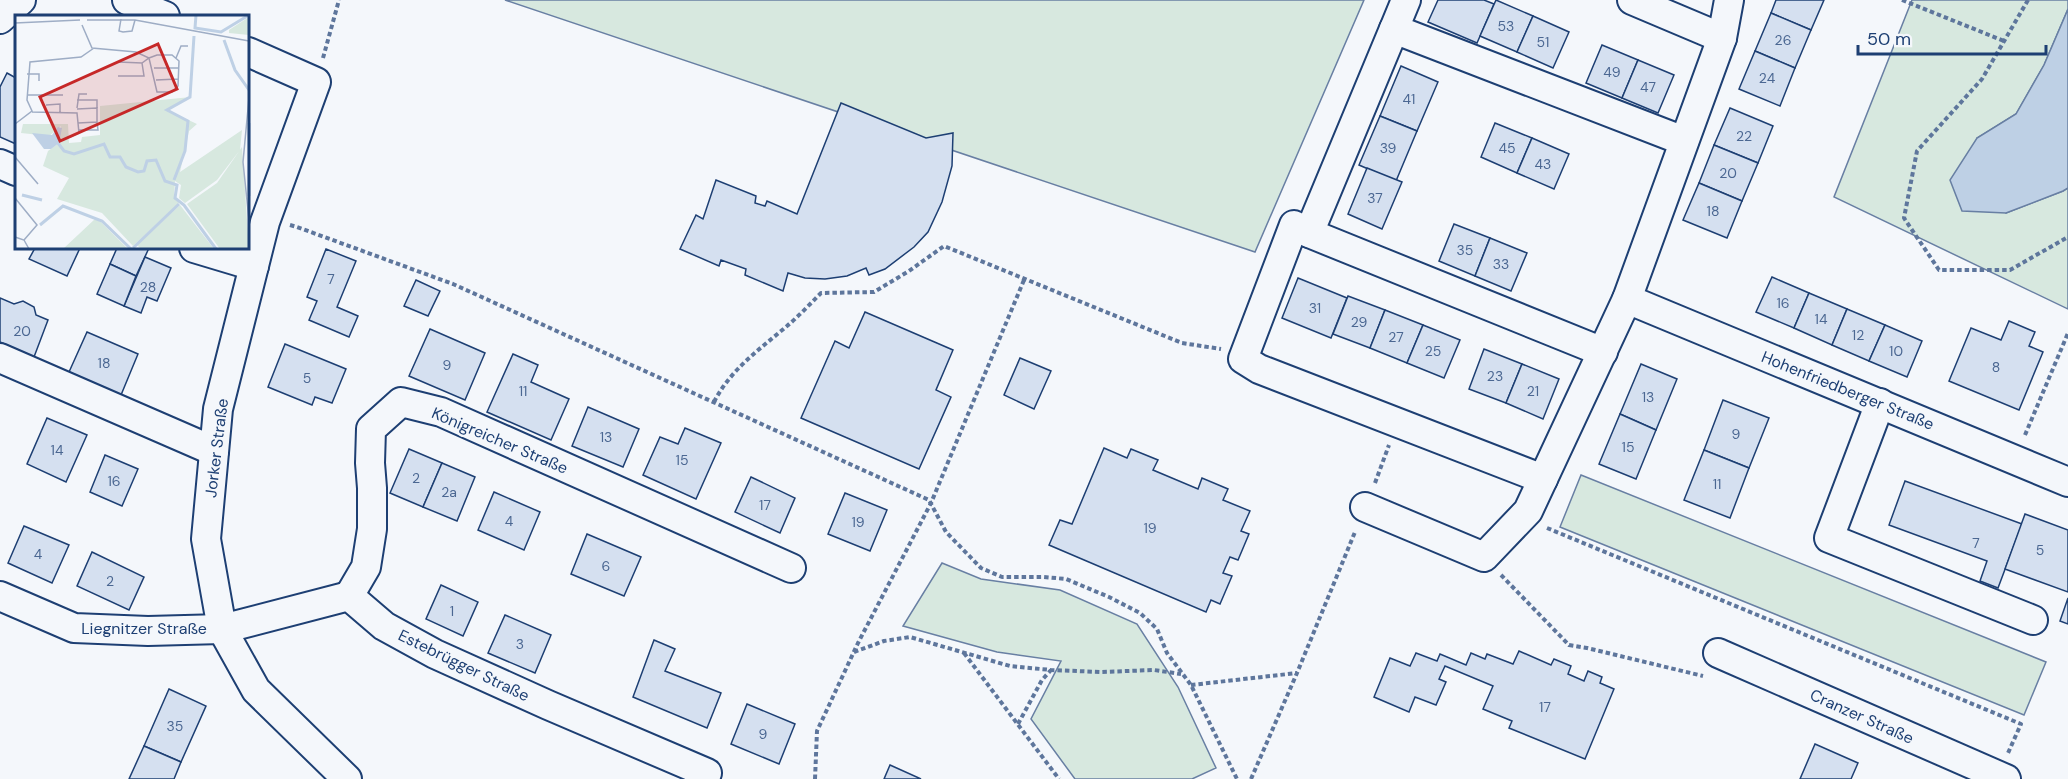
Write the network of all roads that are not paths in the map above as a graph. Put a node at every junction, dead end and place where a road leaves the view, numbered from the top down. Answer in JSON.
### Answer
{"nodes":[{"id":1,"x":21,"y":0,"type":"edge"},
{"id":2,"x":127,"y":0,"type":"edge"},
{"id":3,"x":1406,"y":0,"type":"edge"},
{"id":4,"x":1632,"y":0,"type":"edge"},
{"id":5,"x":1729,"y":0,"type":"edge"},
{"id":6,"x":163,"y":15,"type":"edge"},
{"id":7,"x":0,"y":19,"type":"edge"},
{"id":8,"x":1394,"y":29,"type":"junction"},
{"id":9,"x":1722,"y":38,"type":"junction"},
{"id":10,"x":249,"y":52,"type":"edge"},
{"id":11,"x":1684,"y":141,"type":"junction"},
{"id":12,"x":0,"y":164,"type":"edge"},
{"id":13,"x":15,"y":171,"type":"edge"},
{"id":14,"x":1309,"y":233,"type":"junction"},
{"id":15,"x":197,"y":249,"type":"edge"},
{"id":16,"x":254,"y":266,"type":"junction"},
{"id":17,"x":1627,"y":299,"type":"junction"},
{"id":18,"x":1603,"y":352,"type":"junction"},
{"id":19,"x":0,"y":358,"type":"edge"},
{"id":20,"x":1880,"y":403,"type":"junction"},
{"id":21,"x":214,"y":451,"type":"junction"},
{"id":22,"x":1543,"y":478,"type":"junction"},
{"id":23,"x":2068,"y":482,"type":"edge"},
{"id":24,"x":1365,"y":507,"type":"road end"},
{"id":25,"x":791,"y":568,"type":"dead end"},
{"id":26,"x":350,"y":596,"type":"junction"},
{"id":27,"x":0,"y":597,"type":"edge"},
{"id":28,"x":2033,"y":620,"type":"dead end"},
{"id":29,"x":222,"y":629,"type":"junction"},
{"id":30,"x":1718,"y":653,"type":"road end"},
{"id":31,"x":707,"y":773,"type":"dead end"},
{"id":32,"x":2002,"y":777,"type":"edge"},
{"id":33,"x":347,"y":779,"type":"edge"}],
"edges":[{"from":1,"to":7,"type":"street"},
{"from":2,"to":6,"type":"street"},
{"from":3,"to":8,"type":"street"},
{"from":4,"to":9,"type":"street"},
{"from":5,"to":9,"type":"street"},
{"from":8,"to":11,"type":"street"},
{"from":8,"to":14,"type":"street"},
{"from":9,"to":11,"type":"street"},
{"from":10,"to":16,"type":"street","name":"Jorker Straße"},
{"from":11,"to":17,"type":"street"},
{"from":12,"to":13,"type":"street"},
{"from":14,"to":18,"type":"street"},
{"from":14,"to":22,"type":"street"},
{"from":15,"to":16,"type":"street"},
{"from":16,"to":21,"type":"street","name":"Jorker Straße"},
{"from":17,"to":18,"type":"street"},
{"from":17,"to":20,"type":"street","name":"Hohenfriedberger Straße"},
{"from":18,"to":22,"type":"street"},
{"from":19,"to":21,"type":"street"},
{"from":20,"to":23,"type":"street","name":"Hohenfriedberger Straße"},
{"from":20,"to":28,"type":"street"},
{"from":21,"to":29,"type":"street","name":"Jorker Straße"},
{"from":22,"to":24,"type":"street"},
{"from":25,"to":26,"type":"street","name":"Königreicher Straße"},
{"from":26,"to":29,"type":"street"},
{"from":26,"to":31,"type":"street","name":"Estebrügger Straße"},
{"from":27,"to":29,"type":"street","name":"Liegnitzer Straße"},
{"from":29,"to":33,"type":"street","name":"Jorker Straße"},
{"from":30,"to":32,"type":"street","name":"Cranzer Straße"}]}
